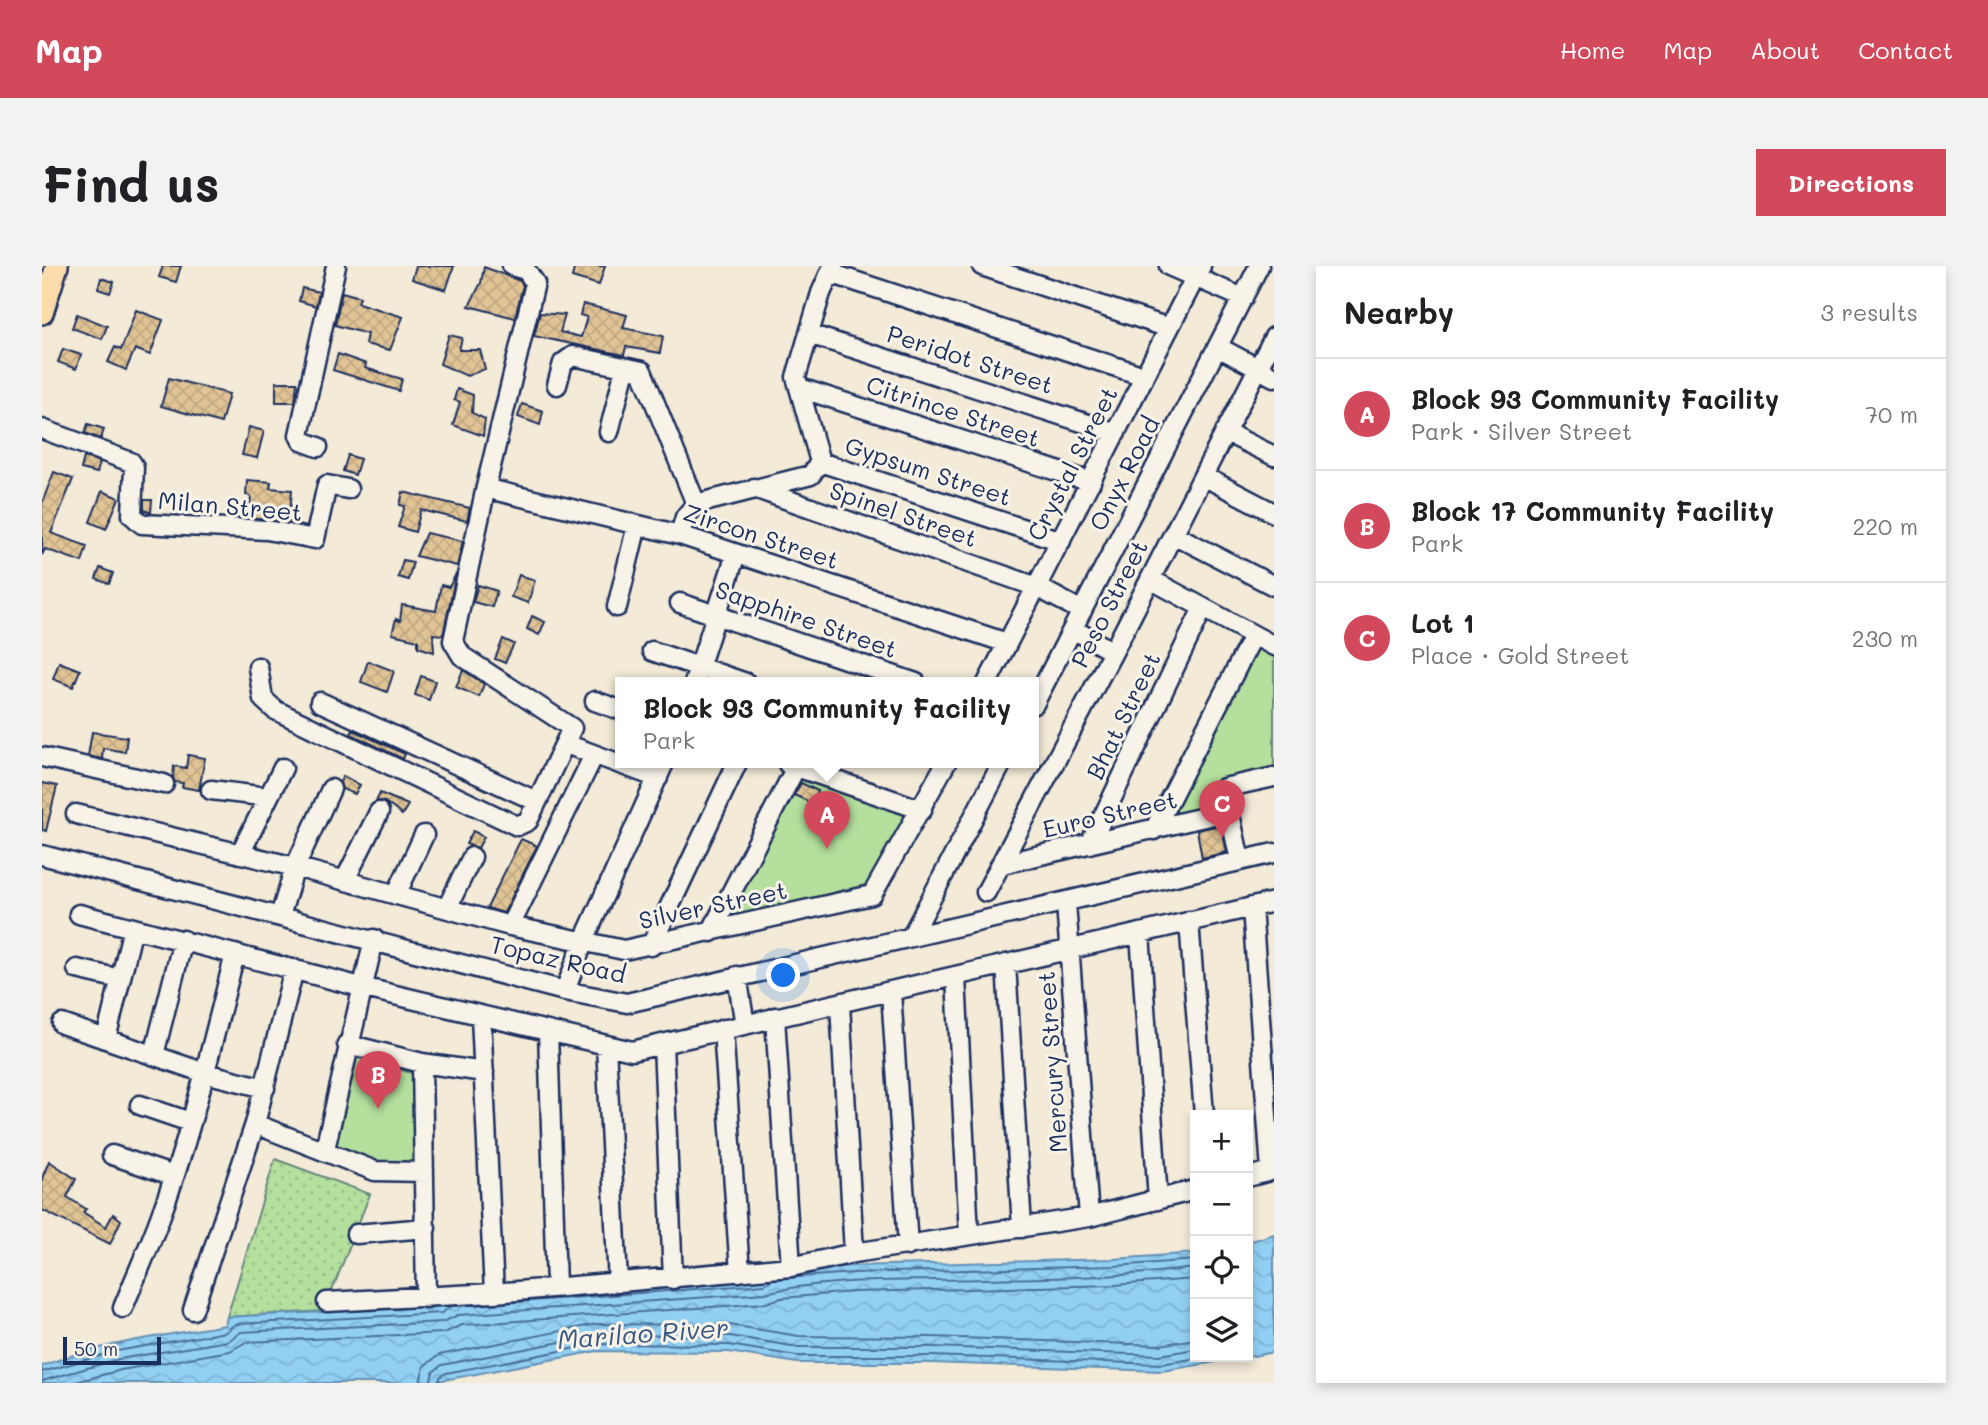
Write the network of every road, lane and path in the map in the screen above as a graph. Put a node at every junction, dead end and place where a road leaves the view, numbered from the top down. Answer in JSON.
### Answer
{"nodes":[{"id":1,"x":57,"y":266,"type":"edge"},
{"id":2,"x":336,"y":266,"type":"edge"},
{"id":3,"x":512,"y":266,"type":"edge"},
{"id":4,"x":982,"y":266,"type":"edge"},
{"id":5,"x":1168,"y":266,"type":"edge"},
{"id":6,"x":1259,"y":266,"type":"edge"},
{"id":7,"x":832,"y":270,"type":"edge"},
{"id":8,"x":1198,"y":271,"type":"edge"},
{"id":9,"x":1244,"y":298,"type":"junction"},
{"id":10,"x":42,"y":313,"type":"edge"},
{"id":11,"x":1169,"y":328,"type":"junction"},
{"id":12,"x":809,"y":334,"type":"junction"},
{"id":13,"x":1274,"y":337,"type":"edge"},
{"id":14,"x":1218,"y":347,"type":"junction"},
{"id":15,"x":1257,"y":368,"type":"junction"},
{"id":16,"x":625,"y":369,"type":"junction"},
{"id":17,"x":1144,"y":376,"type":"junction"},
{"id":18,"x":1274,"y":377,"type":"edge"},
{"id":19,"x":557,"y":385,"type":"dead end"},
{"id":20,"x":800,"y":388,"type":"junction"},
{"id":21,"x":42,"y":429,"type":"edge"},
{"id":22,"x":610,"y":432,"type":"dead end"},
{"id":23,"x":1225,"y":432,"type":"junction"},
{"id":24,"x":1116,"y":433,"type":"junction"},
{"id":25,"x":318,"y":447,"type":"dead end"},
{"id":26,"x":1274,"y":456,"type":"edge"},
{"id":27,"x":820,"y":462,"type":"junction"},
{"id":28,"x":1203,"y":476,"type":"junction"},
{"id":29,"x":1091,"y":482,"type":"junction"},
{"id":30,"x":754,"y":488,"type":"junction"},
{"id":31,"x":348,"y":489,"type":"dead end"},
{"id":32,"x":497,"y":491,"type":"dead end"},
{"id":33,"x":696,"y":504,"type":"junction"},
{"id":34,"x":1274,"y":513,"type":"edge"},
{"id":35,"x":637,"y":525,"type":"junction"},
{"id":36,"x":1173,"y":534,"type":"junction"},
{"id":37,"x":681,"y":535,"type":"junction"},
{"id":38,"x":1061,"y":541,"type":"junction"},
{"id":39,"x":736,"y":554,"type":"junction"},
{"id":40,"x":1150,"y":579,"type":"junction"},
{"id":41,"x":1274,"y":586,"type":"edge"},
{"id":42,"x":1037,"y":587,"type":"junction"},
{"id":43,"x":680,"y":603,"type":"dead end"},
{"id":44,"x":617,"y":607,"type":"dead end"},
{"id":45,"x":1202,"y":610,"type":"junction"},
{"id":46,"x":1082,"y":611,"type":"junction"},
{"id":47,"x":716,"y":616,"type":"junction"},
{"id":48,"x":1073,"y":629,"type":"junction"},
{"id":49,"x":1253,"y":636,"type":"junction"},
{"id":50,"x":1007,"y":643,"type":"junction"},
{"id":51,"x":1274,"y":646,"type":"edge"},
{"id":52,"x":652,"y":651,"type":"dead end"},
{"id":53,"x":1113,"y":652,"type":"junction"},
{"id":54,"x":258,"y":667,"type":"dead end"},
{"id":55,"x":697,"y":675,"type":"edge"},
{"id":56,"x":898,"y":677,"type":"edge"},
{"id":57,"x":990,"y":677,"type":"edge"},
{"id":58,"x":1039,"y":694,"type":"edge"},
{"id":59,"x":320,"y":702,"type":"dead end"},
{"id":60,"x":595,"y":702,"type":"dead end"},
{"id":61,"x":615,"y":708,"type":"edge"},
{"id":62,"x":574,"y":747,"type":"dead end"},
{"id":63,"x":594,"y":755,"type":"junction"},
{"id":64,"x":42,"y":757,"type":"edge"},
{"id":65,"x":615,"y":760,"type":"edge"},
{"id":66,"x":283,"y":768,"type":"dead end"},
{"id":67,"x":735,"y":768,"type":"edge"},
{"id":68,"x":789,"y":768,"type":"edge"},
{"id":69,"x":799,"y":768,"type":"edge"},
{"id":70,"x":943,"y":768,"type":"edge"},
{"id":71,"x":999,"y":768,"type":"edge"},
{"id":72,"x":661,"y":771,"type":"edge"},
{"id":73,"x":1274,"y":777,"type":"edge"},
{"id":74,"x":164,"y":784,"type":"dead end"},
{"id":75,"x":331,"y":789,"type":"dead end"},
{"id":76,"x":211,"y":790,"type":"dead end"},
{"id":77,"x":268,"y":797,"type":"junction"},
{"id":78,"x":536,"y":801,"type":"junction"},
{"id":79,"x":922,"y":810,"type":"junction"},
{"id":80,"x":1230,"y":811,"type":"junction"},
{"id":81,"x":379,"y":812,"type":"dead end"},
{"id":82,"x":76,"y":814,"type":"dead end"},
{"id":83,"x":1154,"y":830,"type":"junction"},
{"id":84,"x":424,"y":835,"type":"dead end"},
{"id":85,"x":1090,"y":844,"type":"junction"},
{"id":86,"x":1274,"y":853,"type":"edge"},
{"id":87,"x":240,"y":854,"type":"junction"},
{"id":88,"x":42,"y":855,"type":"edge"},
{"id":89,"x":472,"y":857,"type":"dead end"},
{"id":90,"x":1240,"y":860,"type":"junction"},
{"id":91,"x":1002,"y":864,"type":"junction"},
{"id":92,"x":295,"y":867,"type":"junction"},
{"id":93,"x":345,"y":880,"type":"junction"},
{"id":94,"x":986,"y":892,"type":"dead end"},
{"id":95,"x":396,"y":895,"type":"junction"},
{"id":96,"x":1274,"y":902,"type":"edge"},
{"id":97,"x":1066,"y":903,"type":"junction"},
{"id":98,"x":1252,"y":907,"type":"junction"},
{"id":99,"x":447,"y":908,"type":"junction"},
{"id":100,"x":79,"y":914,"type":"dead end"},
{"id":101,"x":280,"y":916,"type":"junction"},
{"id":102,"x":1189,"y":921,"type":"junction"},
{"id":103,"x":510,"y":926,"type":"junction"},
{"id":104,"x":132,"y":928,"type":"junction"},
{"id":105,"x":711,"y":932,"type":"junction"},
{"id":106,"x":1140,"y":933,"type":"junction"},
{"id":107,"x":911,"y":937,"type":"junction"},
{"id":108,"x":374,"y":939,"type":"junction"},
{"id":109,"x":183,"y":940,"type":"junction"},
{"id":110,"x":584,"y":940,"type":"junction"},
{"id":111,"x":651,"y":946,"type":"junction"},
{"id":112,"x":1070,"y":949,"type":"junction"},
{"id":113,"x":235,"y":954,"type":"junction"},
{"id":114,"x":1006,"y":964,"type":"junction"},
{"id":115,"x":77,"y":969,"type":"dead end"},
{"id":116,"x":295,"y":969,"type":"junction"},
{"id":117,"x":737,"y":976,"type":"junction"},
{"id":118,"x":956,"y":977,"type":"junction"},
{"id":119,"x":120,"y":979,"type":"junction"},
{"id":120,"x":361,"y":987,"type":"junction"},
{"id":121,"x":565,"y":991,"type":"junction"},
{"id":122,"x":891,"y":992,"type":"junction"},
{"id":123,"x":840,"y":1004,"type":"junction"},
{"id":124,"x":481,"y":1016,"type":"junction"},
{"id":125,"x":775,"y":1017,"type":"junction"},
{"id":126,"x":62,"y":1024,"type":"dead end"},
{"id":127,"x":745,"y":1025,"type":"junction"},
{"id":128,"x":723,"y":1029,"type":"junction"},
{"id":129,"x":548,"y":1031,"type":"junction"},
{"id":130,"x":106,"y":1039,"type":"junction"},
{"id":131,"x":347,"y":1044,"type":"junction"},
{"id":132,"x":663,"y":1044,"type":"junction"},
{"id":133,"x":606,"y":1045,"type":"junction"},
{"id":134,"x":154,"y":1055,"type":"junction"},
{"id":135,"x":422,"y":1063,"type":"junction"},
{"id":136,"x":484,"y":1072,"type":"junction"},
{"id":137,"x":205,"y":1073,"type":"junction"},
{"id":138,"x":265,"y":1088,"type":"junction"},
{"id":139,"x":140,"y":1105,"type":"dead end"},
{"id":140,"x":1204,"y":1110,"type":"edge"},
{"id":141,"x":190,"y":1122,"type":"junction"},
{"id":142,"x":255,"y":1124,"type":"junction"},
{"id":143,"x":325,"y":1149,"type":"junction"},
{"id":144,"x":112,"y":1155,"type":"dead end"},
{"id":145,"x":1272,"y":1170,"type":"edge"},
{"id":146,"x":424,"y":1172,"type":"junction"},
{"id":147,"x":174,"y":1175,"type":"junction"},
{"id":148,"x":1253,"y":1176,"type":"edge"},
{"id":149,"x":1190,"y":1191,"type":"edge"},
{"id":150,"x":1158,"y":1200,"type":"junction"},
{"id":151,"x":1088,"y":1217,"type":"junction"},
{"id":152,"x":426,"y":1228,"type":"junction"},
{"id":153,"x":1022,"y":1228,"type":"junction"},
{"id":154,"x":356,"y":1234,"type":"dead end"},
{"id":155,"x":969,"y":1235,"type":"junction"},
{"id":156,"x":908,"y":1245,"type":"junction"},
{"id":157,"x":854,"y":1253,"type":"junction"},
{"id":158,"x":791,"y":1267,"type":"junction"},
{"id":159,"x":740,"y":1272,"type":"junction"},
{"id":160,"x":673,"y":1279,"type":"junction"},
{"id":161,"x":618,"y":1283,"type":"junction"},
{"id":162,"x":556,"y":1287,"type":"junction"},
{"id":163,"x":494,"y":1293,"type":"junction"},
{"id":164,"x":426,"y":1298,"type":"junction"},
{"id":165,"x":327,"y":1302,"type":"dead end"},
{"id":166,"x":123,"y":1308,"type":"dead end"},
{"id":167,"x":192,"y":1310,"type":"dead end"}],
"edges":[{"from":1,"to":10,"type":"main road"},
{"from":2,"to":25,"type":"street"},
{"from":3,"to":78,"type":"street"},
{"from":4,"to":11,"type":"street"},
{"from":5,"to":8,"type":"street"},
{"from":6,"to":9,"type":"street","name":"Onyx Road"},
{"from":7,"to":12,"type":"street"},
{"from":7,"to":17,"type":"street"},
{"from":8,"to":9,"type":"street"},
{"from":8,"to":11,"type":"street","name":"Crystal Street"},
{"from":9,"to":14,"type":"street","name":"Onyx Road"},
{"from":11,"to":17,"type":"street","name":"Crystal Street"},
{"from":12,"to":20,"type":"street"},
{"from":12,"to":24,"type":"street","name":"Peridot Street"},
{"from":13,"to":15,"type":"street","name":"Peso Street"},
{"from":14,"to":15,"type":"street"},
{"from":14,"to":46,"type":"street","name":"Onyx Road"},
{"from":15,"to":18,"type":"street"},
{"from":15,"to":23,"type":"street","name":"Peso Street"},
{"from":16,"to":19,"type":"street"},
{"from":16,"to":22,"type":"street"},
{"from":16,"to":33,"type":"street"},
{"from":17,"to":24,"type":"street","name":"Crystal Street"},
{"from":20,"to":27,"type":"street"},
{"from":20,"to":29,"type":"street","name":"Citrince Street"},
{"from":21,"to":31,"type":"street","name":"Milan Street"},
{"from":23,"to":26,"type":"street"},
{"from":23,"to":28,"type":"street","name":"Peso Street"},
{"from":24,"to":29,"type":"street","name":"Crystal Street"},
{"from":27,"to":30,"type":"street"},
{"from":27,"to":38,"type":"street","name":"Gypsum Street"},
{"from":28,"to":34,"type":"street"},
{"from":28,"to":36,"type":"street","name":"Peso Street"},
{"from":29,"to":38,"type":"street","name":"Crystal Street"},
{"from":30,"to":33,"type":"street"},
{"from":30,"to":42,"type":"street","name":"Spinel Street"},
{"from":32,"to":35,"type":"street","name":"Zircon Street"},
{"from":33,"to":37,"type":"street"},
{"from":35,"to":37,"type":"street","name":"Zircon Street"},
{"from":35,"to":44,"type":"street"},
{"from":36,"to":40,"type":"street","name":"Peso Street"},
{"from":36,"to":41,"type":"street"},
{"from":37,"to":39,"type":"street","name":"Zircon Street"},
{"from":38,"to":42,"type":"street","name":"Crystal Street"},
{"from":39,"to":47,"type":"street"},
{"from":39,"to":50,"type":"street","name":"Zircon Street"},
{"from":40,"to":45,"type":"street"},
{"from":40,"to":53,"type":"street","name":"Peso Street"},
{"from":42,"to":46,"type":"street","name":"Spinel Street"},
{"from":42,"to":50,"type":"street","name":"Crystal Street"},
{"from":43,"to":47,"type":"street","name":"Sapphire Street"},
{"from":45,"to":49,"type":"street"},
{"from":45,"to":85,"type":"street","name":"Bhat Street"},
{"from":46,"to":48,"type":"street","name":"Onyx Road"},
{"from":47,"to":55,"type":"street"},
{"from":47,"to":56,"type":"street","name":"Sapphire Street"},
{"from":48,"to":53,"type":"street"},
{"from":48,"to":58,"type":"street","name":"Onyx Road"},
{"from":49,"to":51,"type":"street"},
{"from":49,"to":83,"type":"street"},
{"from":50,"to":57,"type":"street","name":"Crystal Street"},
{"from":52,"to":55,"type":"street"},
{"from":53,"to":91,"type":"street","name":"Peso Street"},
{"from":54,"to":78,"type":"street"},
{"from":59,"to":78,"type":"street"},
{"from":60,"to":61,"type":"street"},
{"from":62,"to":63,"type":"street"},
{"from":63,"to":65,"type":"street"},
{"from":63,"to":103,"type":"street"},
{"from":64,"to":74,"type":"street"},
{"from":66,"to":77,"type":"street"},
{"from":67,"to":111,"type":"street"},
{"from":68,"to":105,"type":"street"},
{"from":69,"to":79,"type":"street"},
{"from":70,"to":79,"type":"street"},
{"from":71,"to":107,"type":"street"},
{"from":72,"to":110,"type":"street"},
{"from":73,"to":80,"type":"street"},
{"from":75,"to":92,"type":"street"},
{"from":76,"to":77,"type":"street"},
{"from":77,"to":87,"type":"street"},
{"from":79,"to":105,"type":"street","name":"Silver Street"},
{"from":80,"to":83,"type":"street","name":"Euro Street"},
{"from":80,"to":90,"type":"street"},
{"from":81,"to":93,"type":"street"},
{"from":82,"to":87,"type":"street","name":"Silver Street"},
{"from":83,"to":85,"type":"street","name":"Euro Street"},
{"from":84,"to":95,"type":"street"},
{"from":85,"to":91,"type":"street","name":"Euro Street"},
{"from":86,"to":90,"type":"street","name":"Topaz Road"},
{"from":87,"to":92,"type":"street","name":"Silver Street"},
{"from":88,"to":101,"type":"street","name":"Topaz Road"},
{"from":89,"to":99,"type":"street"},
{"from":90,"to":97,"type":"street","name":"Topaz Road"},
{"from":91,"to":94,"type":"street","name":"Peso Street"},
{"from":92,"to":93,"type":"street","name":"Silver Street"},
{"from":92,"to":101,"type":"street"},
{"from":93,"to":95,"type":"street","name":"Silver Street"},
{"from":95,"to":99,"type":"street","name":"Silver Street"},
{"from":96,"to":98,"type":"street"},
{"from":97,"to":107,"type":"street","name":"Topaz Road"},
{"from":97,"to":112,"type":"street","name":"Mercury Street"},
{"from":98,"to":102,"type":"street"},
{"from":98,"to":145,"type":"street"},
{"from":99,"to":103,"type":"street","name":"Silver Street"},
{"from":100,"to":104,"type":"street"},
{"from":101,"to":108,"type":"street","name":"Topaz Road"},
{"from":102,"to":106,"type":"street"},
{"from":102,"to":140,"type":"street"},
{"from":103,"to":110,"type":"street","name":"Silver Street"},
{"from":104,"to":109,"type":"street"},
{"from":104,"to":119,"type":"street"},
{"from":105,"to":111,"type":"street","name":"Silver Street"},
{"from":106,"to":112,"type":"street"},
{"from":106,"to":150,"type":"street"},
{"from":107,"to":117,"type":"street","name":"Topaz Road"},
{"from":108,"to":120,"type":"street"},
{"from":108,"to":121,"type":"street","name":"Topaz Road"},
{"from":109,"to":113,"type":"street"},
{"from":109,"to":134,"type":"street"},
{"from":110,"to":111,"type":"street","name":"Silver Street"},
{"from":110,"to":121,"type":"street"},
{"from":112,"to":114,"type":"street"},
{"from":112,"to":151,"type":"street","name":"Mercury Street"},
{"from":113,"to":116,"type":"street"},
{"from":113,"to":137,"type":"street"},
{"from":114,"to":118,"type":"street"},
{"from":114,"to":153,"type":"street"},
{"from":115,"to":119,"type":"street"},
{"from":116,"to":120,"type":"street"},
{"from":116,"to":138,"type":"street"},
{"from":117,"to":121,"type":"street","name":"Topaz Road"},
{"from":117,"to":127,"type":"street"},
{"from":118,"to":122,"type":"street"},
{"from":118,"to":155,"type":"street"},
{"from":119,"to":130,"type":"street"},
{"from":120,"to":124,"type":"street"},
{"from":120,"to":131,"type":"street"},
{"from":122,"to":123,"type":"street"},
{"from":122,"to":156,"type":"street"},
{"from":123,"to":125,"type":"street"},
{"from":123,"to":157,"type":"street"},
{"from":124,"to":129,"type":"street"},
{"from":124,"to":136,"type":"street"},
{"from":125,"to":127,"type":"street"},
{"from":125,"to":158,"type":"street"},
{"from":126,"to":130,"type":"street"},
{"from":127,"to":128,"type":"street"},
{"from":128,"to":132,"type":"street"},
{"from":128,"to":159,"type":"street"},
{"from":129,"to":133,"type":"street"},
{"from":129,"to":162,"type":"street"},
{"from":130,"to":134,"type":"street"},
{"from":131,"to":135,"type":"street"},
{"from":131,"to":143,"type":"street"},
{"from":132,"to":133,"type":"street"},
{"from":132,"to":160,"type":"street"},
{"from":133,"to":161,"type":"street"},
{"from":134,"to":137,"type":"street"},
{"from":135,"to":136,"type":"street"},
{"from":135,"to":146,"type":"street"},
{"from":136,"to":163,"type":"street"},
{"from":137,"to":138,"type":"street"},
{"from":137,"to":141,"type":"street"},
{"from":138,"to":142,"type":"street"},
{"from":139,"to":141,"type":"street"},
{"from":141,"to":147,"type":"street"},
{"from":142,"to":143,"type":"street"},
{"from":142,"to":167,"type":"street"},
{"from":143,"to":146,"type":"street"},
{"from":144,"to":147,"type":"street"},
{"from":145,"to":148,"type":"street"},
{"from":146,"to":152,"type":"street"},
{"from":147,"to":166,"type":"street"},
{"from":149,"to":150,"type":"street"},
{"from":150,"to":151,"type":"street"},
{"from":151,"to":153,"type":"street"},
{"from":152,"to":154,"type":"street"},
{"from":152,"to":164,"type":"street"},
{"from":153,"to":155,"type":"street"},
{"from":155,"to":156,"type":"street"},
{"from":156,"to":157,"type":"street"},
{"from":157,"to":158,"type":"street"},
{"from":158,"to":159,"type":"street"},
{"from":159,"to":160,"type":"street"},
{"from":160,"to":161,"type":"street"},
{"from":161,"to":162,"type":"street"},
{"from":162,"to":163,"type":"street"},
{"from":163,"to":164,"type":"street"},
{"from":164,"to":165,"type":"street"}]}
